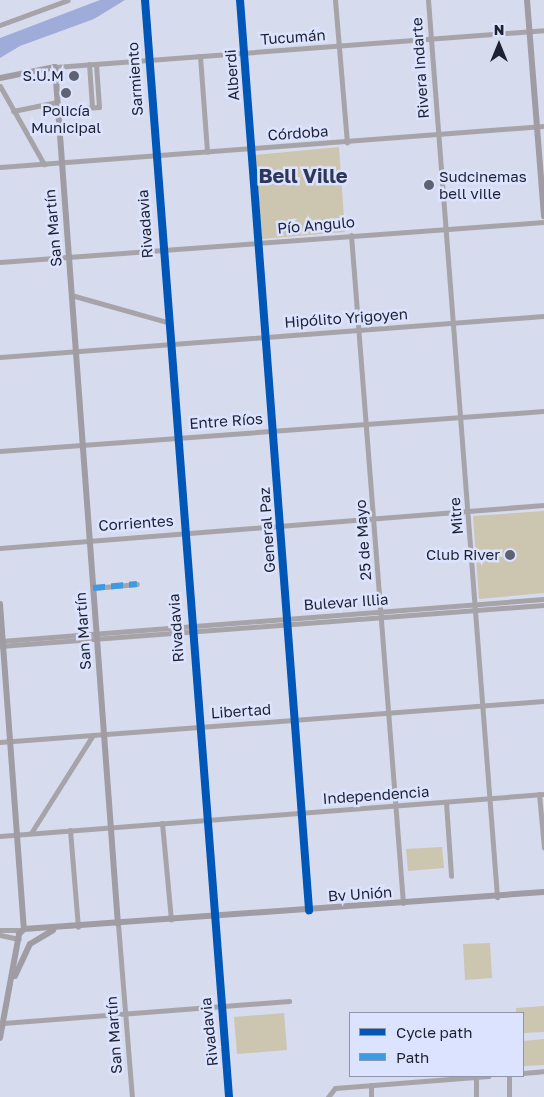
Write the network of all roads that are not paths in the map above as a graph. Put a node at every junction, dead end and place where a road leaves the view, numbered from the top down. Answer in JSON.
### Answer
{"nodes":[{"id":1,"x":68,"y":0,"type":"edge"},
{"id":2,"x":144,"y":0,"type":"edge"},
{"id":3,"x":240,"y":0,"type":"edge"},
{"id":4,"x":335,"y":0,"type":"edge"},
{"id":5,"x":428,"y":0,"type":"edge"},
{"id":6,"x":527,"y":0,"type":"edge"},
{"id":7,"x":0,"y":25,"type":"edge"},
{"id":8,"x":544,"y":30,"type":"edge"},
{"id":9,"x":530,"y":31,"type":"junction"},
{"id":10,"x":431,"y":39,"type":"junction"},
{"id":11,"x":339,"y":46,"type":"junction"},
{"id":12,"x":244,"y":53,"type":"junction"},
{"id":13,"x":200,"y":56,"type":"junction"},
{"id":14,"x":148,"y":60,"type":"junction"},
{"id":15,"x":89,"y":64,"type":"junction"},
{"id":16,"x":96,"y":64,"type":"junction"},
{"id":17,"x":55,"y":67,"type":"junction"},
{"id":18,"x":0,"y":78,"type":"edge"},
{"id":19,"x":0,"y":86,"type":"edge"},
{"id":20,"x":57,"y":102,"type":"junction"},
{"id":21,"x":92,"y":108,"type":"junction"},
{"id":22,"x":58,"y":110,"type":"junction"},
{"id":23,"x":13,"y":111,"type":"junction"},
{"id":24,"x":541,"y":126,"type":"edge"},
{"id":25,"x":438,"y":133,"type":"junction"},
{"id":26,"x":347,"y":142,"type":"junction"},
{"id":27,"x":252,"y":148,"type":"junction"},
{"id":28,"x":207,"y":152,"type":"junction"},
{"id":29,"x":154,"y":156,"type":"junction"},
{"id":30,"x":44,"y":164,"type":"junction"},
{"id":31,"x":60,"y":164,"type":"junction"},
{"id":32,"x":0,"y":168,"type":"edge"},
{"id":33,"x":544,"y":216,"type":"edge"},
{"id":34,"x":544,"y":222,"type":"edge"},
{"id":35,"x":445,"y":229,"type":"junction"},
{"id":36,"x":351,"y":235,"type":"junction"},
{"id":37,"x":259,"y":243,"type":"junction"},
{"id":38,"x":161,"y":250,"type":"junction"},
{"id":39,"x":69,"y":257,"type":"junction"},
{"id":40,"x":0,"y":262,"type":"edge"},
{"id":41,"x":70,"y":295,"type":"junction"},
{"id":42,"x":544,"y":316,"type":"edge"},
{"id":43,"x":167,"y":322,"type":"junction"},
{"id":44,"x":453,"y":323,"type":"junction"},
{"id":45,"x":359,"y":330,"type":"junction"},
{"id":46,"x":266,"y":337,"type":"junction"},
{"id":47,"x":168,"y":344,"type":"junction"},
{"id":48,"x":74,"y":351,"type":"junction"},
{"id":49,"x":0,"y":357,"type":"edge"},
{"id":50,"x":544,"y":411,"type":"edge"},
{"id":51,"x":460,"y":417,"type":"junction"},
{"id":52,"x":366,"y":424,"type":"junction"},
{"id":53,"x":273,"y":431,"type":"junction"},
{"id":54,"x":176,"y":438,"type":"junction"},
{"id":55,"x":82,"y":445,"type":"junction"},
{"id":56,"x":0,"y":451,"type":"edge"},
{"id":57,"x":544,"y":505,"type":"edge"},
{"id":58,"x":468,"y":511,"type":"junction"},
{"id":59,"x":374,"y":518,"type":"junction"},
{"id":60,"x":280,"y":525,"type":"junction"},
{"id":61,"x":183,"y":532,"type":"junction"},
{"id":62,"x":89,"y":540,"type":"junction"},
{"id":63,"x":0,"y":548,"type":"edge"},
{"id":64,"x":137,"y":584,"type":"dead end"},
{"id":65,"x":93,"y":588,"type":"junction"},
{"id":66,"x":544,"y":599,"type":"edge"},
{"id":67,"x":0,"y":604,"type":"edge"},
{"id":68,"x":544,"y":605,"type":"edge"},
{"id":69,"x":476,"y":607,"type":"junction"},
{"id":70,"x":381,"y":615,"type":"junction"},
{"id":71,"x":287,"y":622,"type":"junction"},
{"id":72,"x":190,"y":629,"type":"junction"},
{"id":73,"x":96,"y":636,"type":"junction"},
{"id":74,"x":1,"y":644,"type":"edge"},
{"id":75,"x":544,"y":701,"type":"edge"},
{"id":76,"x":483,"y":705,"type":"junction"},
{"id":77,"x":389,"y":712,"type":"junction"},
{"id":78,"x":295,"y":720,"type":"junction"},
{"id":79,"x":198,"y":727,"type":"junction"},
{"id":80,"x":103,"y":734,"type":"junction"},
{"id":81,"x":93,"y":735,"type":"junction"},
{"id":82,"x":10,"y":741,"type":"junction"},
{"id":83,"x":0,"y":742,"type":"edge"},
{"id":84,"x":542,"y":794,"type":"edge"},
{"id":85,"x":489,"y":798,"type":"junction"},
{"id":86,"x":446,"y":802,"type":"junction"},
{"id":87,"x":396,"y":805,"type":"junction"},
{"id":88,"x":302,"y":812,"type":"junction"},
{"id":89,"x":204,"y":820,"type":"junction"},
{"id":90,"x":162,"y":823,"type":"junction"},
{"id":91,"x":111,"y":827,"type":"junction"},
{"id":92,"x":70,"y":830,"type":"junction"},
{"id":93,"x":31,"y":833,"type":"junction"},
{"id":94,"x":18,"y":834,"type":"junction"},
{"id":95,"x":0,"y":836,"type":"edge"},
{"id":96,"x":544,"y":848,"type":"edge"},
{"id":97,"x":451,"y":876,"type":"dead end"},
{"id":98,"x":544,"y":892,"type":"edge"},
{"id":99,"x":498,"y":896,"type":"junction"},
{"id":100,"x":403,"y":904,"type":"junction"},
{"id":101,"x":309,"y":910,"type":"junction"},
{"id":102,"x":212,"y":917,"type":"junction"},
{"id":103,"x":171,"y":920,"type":"junction"},
{"id":104,"x":118,"y":924,"type":"junction"},
{"id":105,"x":78,"y":927,"type":"junction"},
{"id":106,"x":59,"y":928,"type":"junction"},
{"id":107,"x":23,"y":929,"type":"junction"},
{"id":108,"x":0,"y":930,"type":"edge"},
{"id":109,"x":32,"y":930,"type":"junction"},
{"id":110,"x":0,"y":935,"type":"edge"},
{"id":111,"x":19,"y":939,"type":"junction"},
{"id":112,"x":33,"y":942,"type":"junction"},
{"id":113,"x":11,"y":984,"type":"junction"},
{"id":114,"x":289,"y":1001,"type":"dead end"},
{"id":115,"x":220,"y":1006,"type":"junction"},
{"id":116,"x":126,"y":1014,"type":"junction"},
{"id":117,"x":3,"y":1024,"type":"junction"},
{"id":118,"x":0,"y":1038,"type":"edge"},
{"id":119,"x":544,"y":1072,"type":"edge"},
{"id":120,"x":524,"y":1073,"type":"edge"},
{"id":121,"x":476,"y":1077,"type":"edge"},
{"id":122,"x":509,"y":1077,"type":"edge"},
{"id":123,"x":371,"y":1085,"type":"junction"},
{"id":124,"x":132,"y":1097,"type":"edge"},
{"id":125,"x":229,"y":1097,"type":"edge"},
{"id":126,"x":328,"y":1097,"type":"edge"},
{"id":127,"x":371,"y":1097,"type":"edge"},
{"id":128,"x":476,"y":1097,"type":"edge"},
{"id":129,"x":509,"y":1097,"type":"edge"}],
"edges":[{"from":1,"to":7,"type":"street"},
{"from":2,"to":14,"type":"street","name":"Sarmiento"},
{"from":3,"to":12,"type":"street","name":"Alberdi"},
{"from":4,"to":11,"type":"street"},
{"from":5,"to":10,"type":"street","name":"Rivera Indarte"},
{"from":6,"to":9,"type":"main road"},
{"from":8,"to":9,"type":"street","name":"Tucumán"},
{"from":9,"to":10,"type":"street","name":"Tucumán"},
{"from":9,"to":24,"type":"main road"},
{"from":10,"to":11,"type":"street","name":"Tucumán"},
{"from":10,"to":25,"type":"street","name":"Rivera Indarte"},
{"from":11,"to":12,"type":"street","name":"Tucumán"},
{"from":11,"to":26,"type":"street"},
{"from":12,"to":13,"type":"street","name":"Tucumán"},
{"from":12,"to":27,"type":"street","name":"Alberdi"},
{"from":13,"to":14,"type":"street","name":"Tucumán"},
{"from":13,"to":28,"type":"street"},
{"from":14,"to":16,"type":"street","name":"Tucumán"},
{"from":14,"to":29,"type":"street","name":"Sarmiento"},
{"from":15,"to":16,"type":"street","name":"Tucumán"},
{"from":15,"to":17,"type":"street","name":"Tucumán"},
{"from":15,"to":21,"type":"street"},
{"from":16,"to":21,"type":"street"},
{"from":17,"to":18,"type":"main road","name":"Tucumán"},
{"from":17,"to":20,"type":"main road","name":"San Martín"},
{"from":19,"to":23,"type":"street"},
{"from":20,"to":22,"type":"main road","name":"San Martín"},
{"from":20,"to":23,"type":"street"},
{"from":21,"to":22,"type":"street"},
{"from":22,"to":31,"type":"main road","name":"San Martín"},
{"from":23,"to":30,"type":"street"},
{"from":24,"to":25,"type":"street","name":"Córdoba"},
{"from":24,"to":33,"type":"main road"},
{"from":25,"to":26,"type":"street","name":"Córdoba"},
{"from":25,"to":35,"type":"street","name":"Mitre"},
{"from":26,"to":27,"type":"street","name":"Córdoba"},
{"from":27,"to":28,"type":"street","name":"Córdoba"},
{"from":27,"to":37,"type":"street","name":"General Paz"},
{"from":28,"to":29,"type":"street","name":"Córdoba"},
{"from":29,"to":31,"type":"street","name":"Córdoba"},
{"from":29,"to":38,"type":"street","name":"Rivadavia"},
{"from":30,"to":31,"type":"street","name":"Córdoba"},
{"from":30,"to":32,"type":"street","name":"Córdoba"},
{"from":31,"to":39,"type":"main road","name":"San Martín"},
{"from":34,"to":35,"type":"street","name":"Pío Angulo"},
{"from":35,"to":36,"type":"street","name":"Pío Angulo"},
{"from":35,"to":44,"type":"street","name":"Mitre"},
{"from":36,"to":37,"type":"street","name":"Pío Angulo"},
{"from":36,"to":45,"type":"street","name":"25 de Mayo"},
{"from":37,"to":38,"type":"street","name":"Pío Angulo"},
{"from":37,"to":46,"type":"street","name":"General Paz"},
{"from":38,"to":39,"type":"street","name":"Pío Angulo"},
{"from":38,"to":43,"type":"street","name":"Rivadavia"},
{"from":39,"to":40,"type":"street","name":"Pío Angulo"},
{"from":39,"to":41,"type":"main road","name":"San Martín"},
{"from":41,"to":43,"type":"street"},
{"from":41,"to":48,"type":"main road","name":"San Martín"},
{"from":42,"to":44,"type":"street","name":"Hipólito Yrigoyen"},
{"from":43,"to":47,"type":"street","name":"Rivadavia"},
{"from":44,"to":45,"type":"street","name":"Hipólito Yrigoyen"},
{"from":44,"to":51,"type":"street","name":"Mitre"},
{"from":45,"to":46,"type":"street","name":"Hipólito Yrigoyen"},
{"from":45,"to":52,"type":"street","name":"25 de Mayo"},
{"from":46,"to":47,"type":"street","name":"Hipólito Yrigoyen"},
{"from":46,"to":53,"type":"street","name":"General Paz"},
{"from":47,"to":48,"type":"street","name":"Hipólito Yrigoyen"},
{"from":47,"to":54,"type":"street","name":"Rivadavia"},
{"from":48,"to":49,"type":"street","name":"Hipólito Yrigoyen"},
{"from":48,"to":55,"type":"main road","name":"San Martín"},
{"from":50,"to":51,"type":"street","name":"Entre Ríos"},
{"from":51,"to":52,"type":"street","name":"Entre Ríos"},
{"from":51,"to":58,"type":"street","name":"Mitre"},
{"from":52,"to":53,"type":"street","name":"Entre Ríos"},
{"from":52,"to":59,"type":"street","name":"25 de Mayo"},
{"from":53,"to":54,"type":"street","name":"Entre Ríos"},
{"from":53,"to":60,"type":"street","name":"General Paz"},
{"from":54,"to":55,"type":"street","name":"Entre Ríos"},
{"from":54,"to":61,"type":"street","name":"Rivadavia"},
{"from":55,"to":56,"type":"street","name":"Entre Ríos"},
{"from":55,"to":62,"type":"main road","name":"San Martín"},
{"from":57,"to":58,"type":"street","name":"Corrientes"},
{"from":58,"to":59,"type":"street","name":"Corrientes"},
{"from":58,"to":69,"type":"street","name":"Mitre"},
{"from":59,"to":60,"type":"street","name":"Corrientes"},
{"from":59,"to":70,"type":"street","name":"25 de Mayo"},
{"from":60,"to":61,"type":"street","name":"Corrientes"},
{"from":60,"to":71,"type":"street","name":"General Paz"},
{"from":61,"to":62,"type":"street","name":"Corrientes"},
{"from":61,"to":72,"type":"street","name":"Rivadavia"},
{"from":62,"to":63,"type":"street","name":"Corrientes"},
{"from":62,"to":65,"type":"main road","name":"San Martín"},
{"from":64,"to":65,"type":"street"},
{"from":65,"to":73,"type":"main road","name":"San Martín"},
{"from":66,"to":69,"type":"street","name":"Bulevar Illia"},
{"from":67,"to":74,"type":"main road"},
{"from":68,"to":69,"type":"street","name":"Bulevar Illia"},
{"from":69,"to":70,"type":"street","name":"Bulevar Illia"},
{"from":69,"to":76,"type":"street","name":"Mitre"},
{"from":70,"to":71,"type":"street","name":"Bulevar Illia"},
{"from":70,"to":77,"type":"street","name":"25 de Mayo"},
{"from":71,"to":72,"type":"street","name":"Bulevar Illia"},
{"from":71,"to":78,"type":"street","name":"General Paz"},
{"from":72,"to":73,"type":"street","name":"Bulevar Illia"},
{"from":72,"to":79,"type":"street","name":"Rivadavia"},
{"from":73,"to":74,"type":"street","name":"Bulevar Illia"},
{"from":73,"to":80,"type":"main road","name":"San Martín"},
{"from":74,"to":82,"type":"main road"},
{"from":75,"to":76,"type":"street","name":"Libertad"},
{"from":76,"to":77,"type":"street","name":"Libertad"},
{"from":76,"to":85,"type":"street","name":"Mitre"},
{"from":77,"to":78,"type":"street","name":"Libertad"},
{"from":77,"to":87,"type":"street","name":"25 de Mayo"},
{"from":78,"to":79,"type":"street","name":"Libertad"},
{"from":78,"to":88,"type":"street","name":"General Paz"},
{"from":79,"to":80,"type":"street","name":"Libertad"},
{"from":79,"to":89,"type":"street","name":"Rivadavia"},
{"from":80,"to":81,"type":"street","name":"Libertad"},
{"from":80,"to":91,"type":"main road","name":"San Martín"},
{"from":81,"to":82,"type":"street","name":"Libertad"},
{"from":81,"to":93,"type":"street"},
{"from":82,"to":83,"type":"street","name":"Libertad"},
{"from":82,"to":94,"type":"main road"},
{"from":84,"to":85,"type":"street","name":"Independencia"},
{"from":84,"to":96,"type":"street"},
{"from":85,"to":86,"type":"street","name":"Independencia"},
{"from":85,"to":99,"type":"street","name":"Mitre"},
{"from":86,"to":87,"type":"street","name":"Independencia"},
{"from":86,"to":97,"type":"street"},
{"from":87,"to":88,"type":"street","name":"Independencia"},
{"from":87,"to":100,"type":"street","name":"25 de Mayo"},
{"from":88,"to":89,"type":"street","name":"Independencia"},
{"from":88,"to":101,"type":"street","name":"General Paz"},
{"from":89,"to":90,"type":"street","name":"Independencia"},
{"from":89,"to":102,"type":"street","name":"Rivadavia"},
{"from":90,"to":91,"type":"street","name":"Independencia"},
{"from":90,"to":103,"type":"street"},
{"from":91,"to":92,"type":"street","name":"Independencia"},
{"from":91,"to":104,"type":"main road","name":"San Martín"},
{"from":92,"to":93,"type":"street","name":"Independencia"},
{"from":92,"to":105,"type":"street"},
{"from":93,"to":94,"type":"street","name":"Independencia"},
{"from":94,"to":95,"type":"street","name":"Independencia"},
{"from":94,"to":107,"type":"main road"},
{"from":98,"to":99,"type":"main road","name":"Bv Unión"},
{"from":99,"to":100,"type":"main road","name":"Bv Unión"},
{"from":100,"to":101,"type":"main road","name":"Bv Unión"},
{"from":101,"to":102,"type":"main road","name":"Bv Unión"},
{"from":102,"to":103,"type":"main road","name":"Bv Unión"},
{"from":102,"to":115,"type":"street","name":"Rivadavia"},
{"from":103,"to":104,"type":"main road","name":"Bv Unión"},
{"from":104,"to":105,"type":"main road","name":"Bv Unión"},
{"from":104,"to":116,"type":"street","name":"San Martín"},
{"from":105,"to":106,"type":"main road","name":"Bv Unión"},
{"from":106,"to":109,"type":"main road","name":"Bv Unión"},
{"from":106,"to":112,"type":"main road"},
{"from":107,"to":108,"type":"street"},
{"from":107,"to":109,"type":"main road","name":"Bv Unión"},
{"from":107,"to":111,"type":"main road"},
{"from":109,"to":112,"type":"main road"},
{"from":110,"to":111,"type":"street"},
{"from":111,"to":112,"type":"main road"},
{"from":111,"to":113,"type":"main road"},
{"from":112,"to":113,"type":"main road"},
{"from":113,"to":117,"type":"main road"},
{"from":114,"to":115,"type":"street"},
{"from":115,"to":116,"type":"street"},
{"from":115,"to":125,"type":"street","name":"Rivadavia"},
{"from":116,"to":117,"type":"street"},
{"from":116,"to":124,"type":"street","name":"San Martín"},
{"from":117,"to":118,"type":"main road"},
{"from":119,"to":120,"type":"street"},
{"from":121,"to":123,"type":"street"},
{"from":121,"to":128,"type":"street"},
{"from":122,"to":129,"type":"street"},
{"from":123,"to":126,"type":"street"},
{"from":123,"to":127,"type":"street"}]}
